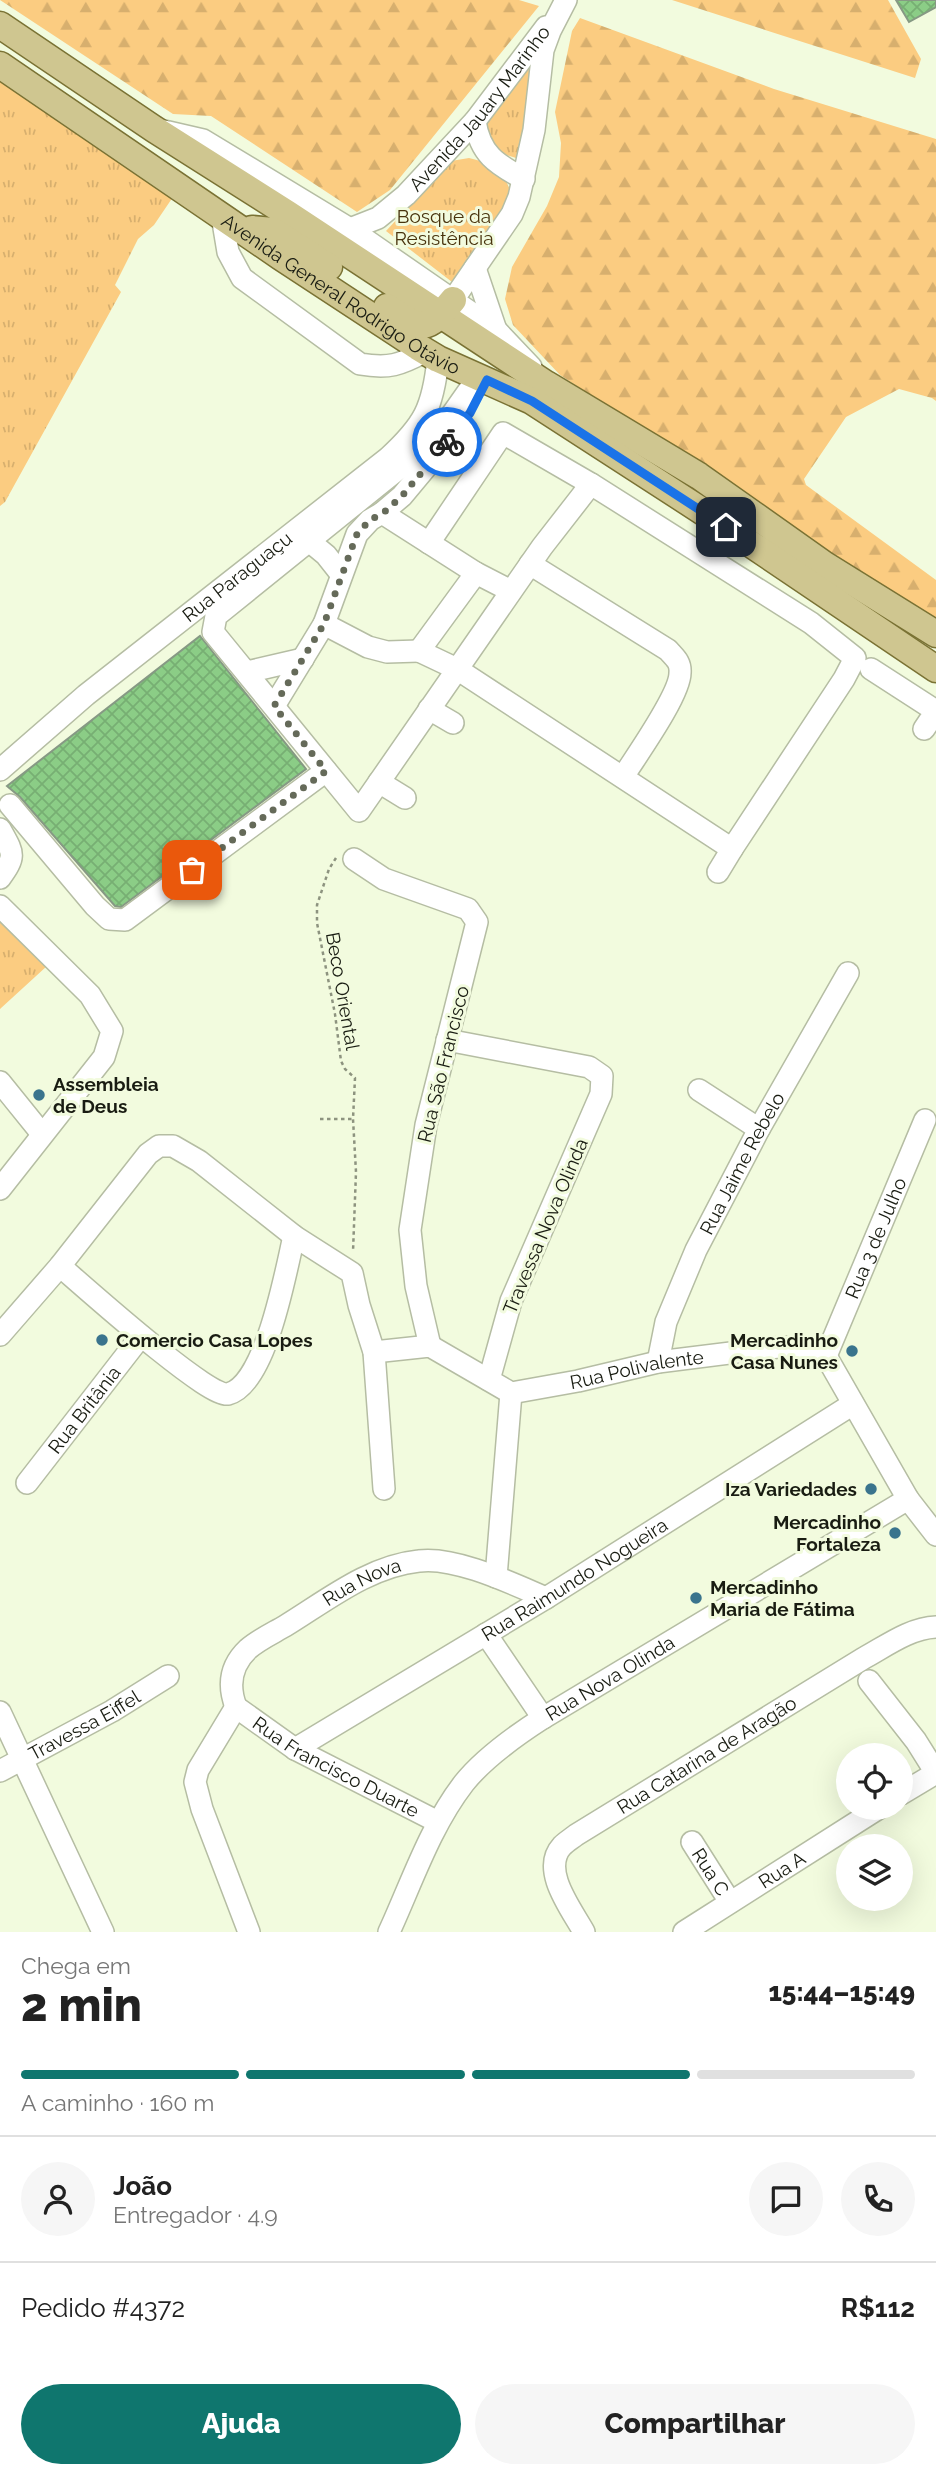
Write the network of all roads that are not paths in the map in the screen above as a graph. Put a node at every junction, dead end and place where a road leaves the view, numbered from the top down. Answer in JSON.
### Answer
{"nodes":[{"id":1,"x":566,"y":0,"type":"edge"},
{"id":2,"x":0,"y":25,"type":"edge"},
{"id":3,"x":0,"y":65,"type":"edge"},
{"id":4,"x":475,"y":121,"type":"junction"},
{"id":5,"x":154,"y":129,"type":"junction"},
{"id":6,"x":450,"y":148,"type":"junction"},
{"id":7,"x":487,"y":155,"type":"junction"},
{"id":8,"x":524,"y":179,"type":"junction"},
{"id":9,"x":231,"y":222,"type":"junction"},
{"id":10,"x":350,"y":229,"type":"junction"},
{"id":11,"x":475,"y":268,"type":"junction"},
{"id":12,"x":447,"y":308,"type":"junction"},
{"id":13,"x":496,"y":330,"type":"junction"},
{"id":14,"x":432,"y":355,"type":"junction"},
{"id":15,"x":483,"y":378,"type":"junction"},
{"id":16,"x":546,"y":384,"type":"junction"},
{"id":17,"x":591,"y":484,"type":"junction"},
{"id":18,"x":383,"y":513,"type":"junction"},
{"id":19,"x":309,"y":541,"type":"junction"},
{"id":20,"x":429,"y":543,"type":"junction"},
{"id":21,"x":530,"y":564,"type":"junction"},
{"id":22,"x":476,"y":573,"type":"junction"},
{"id":23,"x":341,"y":574,"type":"junction"},
{"id":24,"x":511,"y":591,"type":"junction"},
{"id":25,"x":324,"y":624,"type":"junction"},
{"id":26,"x":936,"y":635,"type":"edge"},
{"id":27,"x":419,"y":651,"type":"junction"},
{"id":28,"x":303,"y":659,"type":"junction"},
{"id":29,"x":457,"y":669,"type":"junction"},
{"id":30,"x":871,"y":669,"type":"dead end"},
{"id":31,"x":936,"y":669,"type":"edge"},
{"id":32,"x":247,"y":672,"type":"junction"},
{"id":33,"x":274,"y":706,"type":"junction"},
{"id":34,"x":429,"y":709,"type":"junction"},
{"id":35,"x":453,"y":723,"type":"dead end"},
{"id":36,"x":924,"y":729,"type":"dead end"},
{"id":37,"x":0,"y":770,"type":"edge"},
{"id":38,"x":326,"y":771,"type":"junction"},
{"id":39,"x":623,"y":778,"type":"junction"},
{"id":40,"x":379,"y":782,"type":"junction"},
{"id":41,"x":405,"y":798,"type":"dead end"},
{"id":42,"x":10,"y":805,"type":"dead end"},
{"id":43,"x":0,"y":829,"type":"edge"},
{"id":44,"x":732,"y":849,"type":"junction"},
{"id":45,"x":354,"y":859,"type":"road end"},
{"id":46,"x":718,"y":872,"type":"dead end"},
{"id":47,"x":0,"y":878,"type":"edge"},
{"id":48,"x":0,"y":906,"type":"edge"},
{"id":49,"x":848,"y":973,"type":"dead end"},
{"id":50,"x":447,"y":1040,"type":"junction"},
{"id":51,"x":0,"y":1082,"type":"edge"},
{"id":52,"x":699,"y":1090,"type":"dead end"},
{"id":53,"x":925,"y":1120,"type":"dead end"},
{"id":54,"x":759,"y":1129,"type":"junction"},
{"id":55,"x":42,"y":1134,"type":"junction"},
{"id":56,"x":0,"y":1189,"type":"edge"},
{"id":57,"x":294,"y":1236,"type":"junction"},
{"id":58,"x":60,"y":1266,"type":"junction"},
{"id":59,"x":0,"y":1335,"type":"edge"},
{"id":60,"x":141,"y":1336,"type":"junction"},
{"id":61,"x":430,"y":1346,"type":"junction"},
{"id":62,"x":374,"y":1352,"type":"junction"},
{"id":63,"x":826,"y":1356,"type":"junction"},
{"id":64,"x":658,"y":1362,"type":"junction"},
{"id":65,"x":489,"y":1380,"type":"junction"},
{"id":66,"x":511,"y":1393,"type":"junction"},
{"id":67,"x":853,"y":1404,"type":"junction"},
{"id":68,"x":27,"y":1483,"type":"dead end"},
{"id":69,"x":384,"y":1489,"type":"dead end"},
{"id":70,"x":908,"y":1499,"type":"junction"},
{"id":71,"x":936,"y":1535,"type":"edge"},
{"id":72,"x":496,"y":1577,"type":"junction"},
{"id":73,"x":546,"y":1598,"type":"junction"},
{"id":74,"x":936,"y":1627,"type":"edge"},
{"id":75,"x":486,"y":1634,"type":"junction"},
{"id":76,"x":168,"y":1676,"type":"dead end"},
{"id":77,"x":869,"y":1681,"type":"dead end"},
{"id":78,"x":236,"y":1707,"type":"junction"},
{"id":79,"x":0,"y":1712,"type":"edge"},
{"id":80,"x":542,"y":1718,"type":"junction"},
{"id":81,"x":295,"y":1749,"type":"junction"},
{"id":82,"x":21,"y":1758,"type":"junction"},
{"id":83,"x":0,"y":1771,"type":"edge"},
{"id":84,"x":936,"y":1773,"type":"edge"},
{"id":85,"x":913,"y":1787,"type":"edge"},
{"id":86,"x":860,"y":1820,"type":"edge"},
{"id":87,"x":438,"y":1822,"type":"junction"},
{"id":88,"x":692,"y":1842,"type":"dead end"},
{"id":89,"x":730,"y":1902,"type":"junction"},
{"id":90,"x":103,"y":1932,"type":"edge"},
{"id":91,"x":249,"y":1932,"type":"edge"},
{"id":92,"x":389,"y":1932,"type":"edge"},
{"id":93,"x":584,"y":1932,"type":"edge"},
{"id":94,"x":684,"y":1932,"type":"edge"}],
"edges":[{"from":1,"to":4,"type":"street","name":"Avenida Jauary Marinho"},
{"from":1,"to":8,"type":"street","name":"Avenida Jauary Marinho"},
{"from":2,"to":5,"type":"main road","name":"Avenida General Rodrigo Otávio"},
{"from":3,"to":9,"type":"main road","name":"Avenida General Rodrigo Otávio"},
{"from":4,"to":6,"type":"street","name":"Avenida Jauary Marinho"},
{"from":4,"to":7,"type":"street"},
{"from":5,"to":10,"type":"street","name":"Avenida General Rodrigo Otávio"},
{"from":5,"to":12,"type":"main road","name":"Avenida General Rodrigo Otávio"},
{"from":6,"to":7,"type":"street"},
{"from":6,"to":10,"type":"street","name":"Avenida Jauary Marinho"},
{"from":7,"to":8,"type":"street"},
{"from":8,"to":11,"type":"street","name":"Avenida Jauary Marinho"},
{"from":9,"to":12,"type":"main road"},
{"from":9,"to":14,"type":"main road","name":"Avenida General Rodrigo Otávio"},
{"from":9,"to":14,"type":"street"},
{"from":10,"to":12,"type":"street","name":"Avenida General Rodrigo Otávio"},
{"from":11,"to":12,"type":"street","name":"Avenida Jauary Marinho"},
{"from":11,"to":13,"type":"street"},
{"from":12,"to":13,"type":"street","name":"Avenida General Rodrigo Otávio"},
{"from":12,"to":16,"type":"main road","name":"Avenida General Rodrigo Otávio"},
{"from":13,"to":16,"type":"street","name":"Avenida General Rodrigo Otávio"},
{"from":14,"to":15,"type":"main road","name":"Avenida General Rodrigo Otávio"},
{"from":14,"to":37,"type":"street","name":"Rua Paraguaçu"},
{"from":15,"to":18,"type":"street"},
{"from":15,"to":19,"type":"street"},
{"from":15,"to":31,"type":"main road","name":"Avenida General Rodrigo Otávio"},
{"from":16,"to":26,"type":"main road","name":"Avenida General Rodrigo Otávio"},
{"from":17,"to":20,"type":"street"},
{"from":17,"to":21,"type":"street"},
{"from":17,"to":44,"type":"street"},
{"from":18,"to":20,"type":"street"},
{"from":18,"to":23,"type":"street"},
{"from":19,"to":23,"type":"street"},
{"from":19,"to":32,"type":"street"},
{"from":20,"to":22,"type":"street"},
{"from":21,"to":24,"type":"street"},
{"from":21,"to":39,"type":"street"},
{"from":22,"to":24,"type":"street"},
{"from":22,"to":27,"type":"street"},
{"from":23,"to":25,"type":"street"},
{"from":24,"to":29,"type":"street"},
{"from":25,"to":27,"type":"street"},
{"from":25,"to":28,"type":"street"},
{"from":27,"to":29,"type":"street"},
{"from":28,"to":32,"type":"street"},
{"from":28,"to":33,"type":"street"},
{"from":29,"to":34,"type":"street"},
{"from":29,"to":39,"type":"street"},
{"from":30,"to":36,"type":"street"},
{"from":32,"to":33,"type":"street"},
{"from":33,"to":38,"type":"street"},
{"from":34,"to":35,"type":"street"},
{"from":34,"to":40,"type":"street"},
{"from":38,"to":40,"type":"street"},
{"from":38,"to":42,"type":"street"},
{"from":39,"to":44,"type":"street"},
{"from":40,"to":41,"type":"street"},
{"from":43,"to":47,"type":"street"},
{"from":44,"to":46,"type":"street"},
{"from":45,"to":50,"type":"street","name":"Rua São Francisco"},
{"from":48,"to":55,"type":"street"},
{"from":49,"to":54,"type":"street","name":"Rua Jaime Rebelo"},
{"from":50,"to":61,"type":"street","name":"Rua São Francisco"},
{"from":50,"to":65,"type":"street","name":"Travessa Nova Olinda"},
{"from":51,"to":55,"type":"street"},
{"from":52,"to":54,"type":"street"},
{"from":53,"to":63,"type":"street","name":"Rua 3 de Julho"},
{"from":54,"to":64,"type":"street","name":"Rua Jaime Rebelo"},
{"from":55,"to":56,"type":"street"},
{"from":57,"to":58,"type":"street"},
{"from":57,"to":60,"type":"street"},
{"from":57,"to":62,"type":"street"},
{"from":58,"to":59,"type":"street"},
{"from":58,"to":60,"type":"street"},
{"from":60,"to":68,"type":"street","name":"Rua Britânia"},
{"from":61,"to":62,"type":"street"},
{"from":61,"to":65,"type":"street"},
{"from":62,"to":69,"type":"street"},
{"from":63,"to":64,"type":"street","name":"Rua Polivalente"},
{"from":63,"to":67,"type":"street"},
{"from":64,"to":66,"type":"street","name":"Rua Polivalente"},
{"from":65,"to":66,"type":"street"},
{"from":66,"to":72,"type":"street"},
{"from":67,"to":70,"type":"street"},
{"from":67,"to":73,"type":"street","name":"Rua Raimundo Nogueira"},
{"from":70,"to":71,"type":"street"},
{"from":70,"to":80,"type":"street","name":"Rua Nova Olinda"},
{"from":72,"to":73,"type":"street","name":"Rua Nova"},
{"from":72,"to":78,"type":"street","name":"Rua Nova"},
{"from":73,"to":75,"type":"street","name":"Rua Raimundo Nogueira"},
{"from":74,"to":93,"type":"street","name":"Rua Catarina de Aragão"},
{"from":75,"to":80,"type":"street"},
{"from":75,"to":81,"type":"street","name":"Rua Raimundo Nogueira"},
{"from":76,"to":82,"type":"street","name":"Travessa Eiffel"},
{"from":77,"to":84,"type":"street"},
{"from":78,"to":81,"type":"street","name":"Rua Francisco Duarte"},
{"from":78,"to":91,"type":"street"},
{"from":79,"to":82,"type":"street"},
{"from":80,"to":87,"type":"street","name":"Rua Nova Olinda"},
{"from":81,"to":87,"type":"street","name":"Rua Francisco Duarte"},
{"from":82,"to":83,"type":"street","name":"Travessa Eiffel"},
{"from":82,"to":90,"type":"street"},
{"from":84,"to":85,"type":"street"},
{"from":86,"to":89,"type":"street","name":"Rua A"},
{"from":87,"to":92,"type":"street","name":"Rua Nova Olinda"},
{"from":88,"to":89,"type":"street","name":"Rua C"},
{"from":89,"to":94,"type":"street","name":"Rua A"}]}
